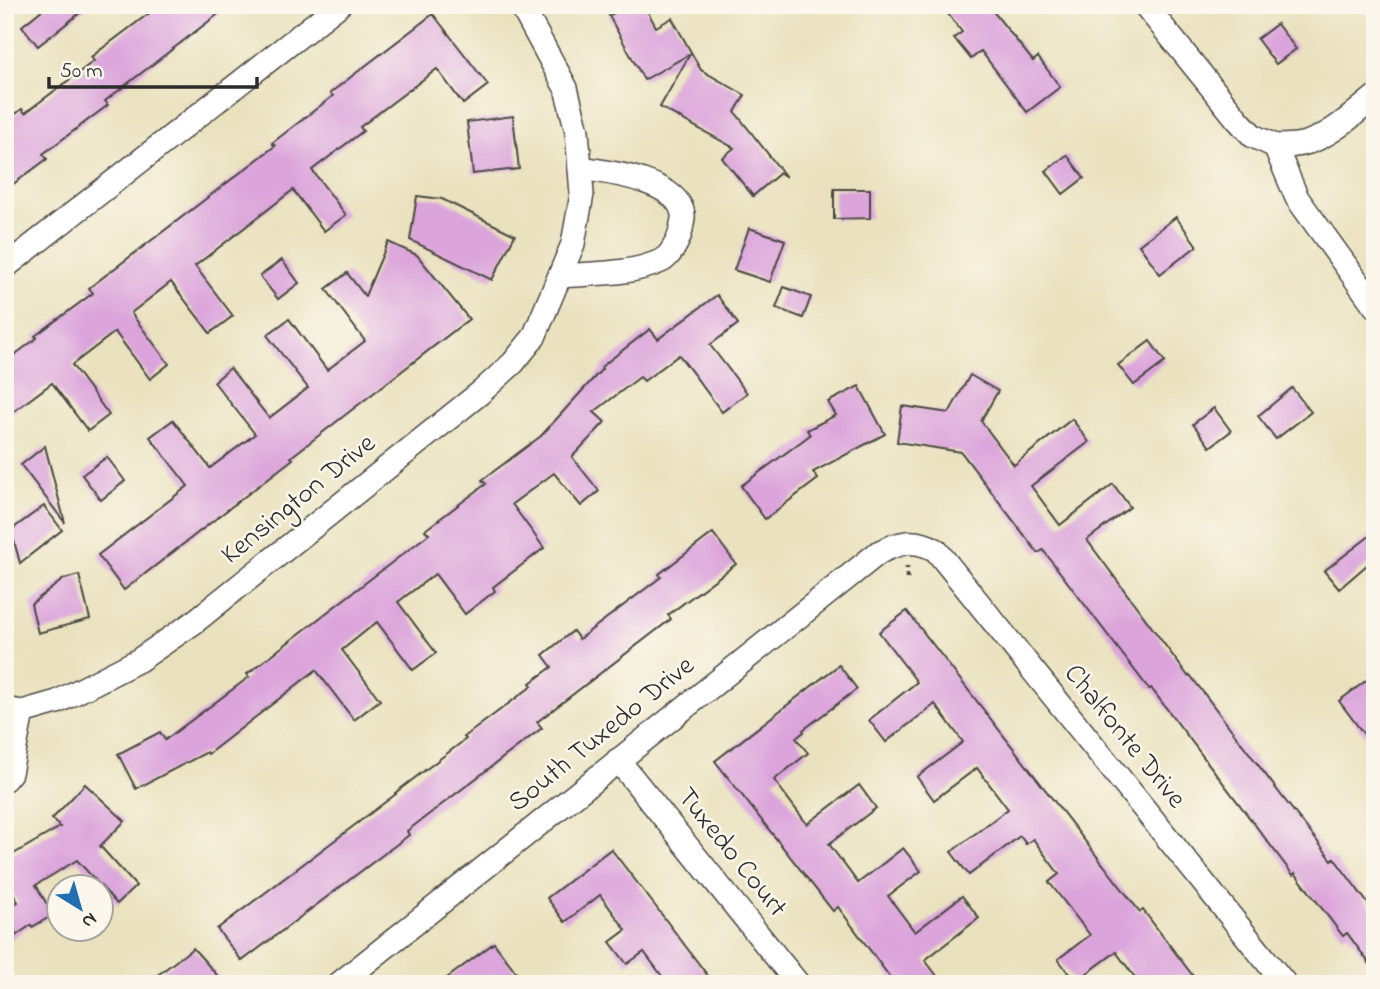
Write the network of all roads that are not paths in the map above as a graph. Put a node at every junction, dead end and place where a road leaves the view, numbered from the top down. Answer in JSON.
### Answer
{"nodes":[{"id":1,"x":339,"y":5,"type":"edge"},
{"id":2,"x":521,"y":5,"type":"edge"},
{"id":3,"x":1145,"y":5,"type":"edge"},
{"id":4,"x":1375,"y":97,"type":"edge"},
{"id":5,"x":1275,"y":146,"type":"junction"},
{"id":6,"x":580,"y":168,"type":"junction"},
{"id":7,"x":5,"y":267,"type":"edge"},
{"id":8,"x":561,"y":276,"type":"junction"},
{"id":9,"x":1375,"y":306,"type":"edge"},
{"id":10,"x":908,"y":542,"type":"joint"},
{"id":11,"x":14,"y":710,"type":"edge"},
{"id":12,"x":618,"y":760,"type":"junction"},
{"id":13,"x":5,"y":779,"type":"edge"},
{"id":14,"x":338,"y":984,"type":"edge"},
{"id":15,"x":798,"y":984,"type":"edge"},
{"id":16,"x":1285,"y":984,"type":"edge"}],
"edges":[{"from":1,"to":7,"type":"street"},
{"from":2,"to":6,"type":"street"},
{"from":3,"to":5,"type":"street"},
{"from":4,"to":5,"type":"street"},
{"from":5,"to":9,"type":"street"},
{"from":6,"to":8,"type":"street","name":"Kensington Drive"},
{"from":6,"to":8,"type":"street"},
{"from":8,"to":11,"type":"street","name":"Kensington Drive"},
{"from":10,"to":12,"type":"street","name":"South Tuxedo Drive"},
{"from":10,"to":16,"type":"street","name":"Chalfonte Drive"},
{"from":11,"to":13,"type":"street"},
{"from":12,"to":14,"type":"street","name":"South Tuxedo Drive"},
{"from":12,"to":15,"type":"street","name":"Tuxedo Court"}]}
